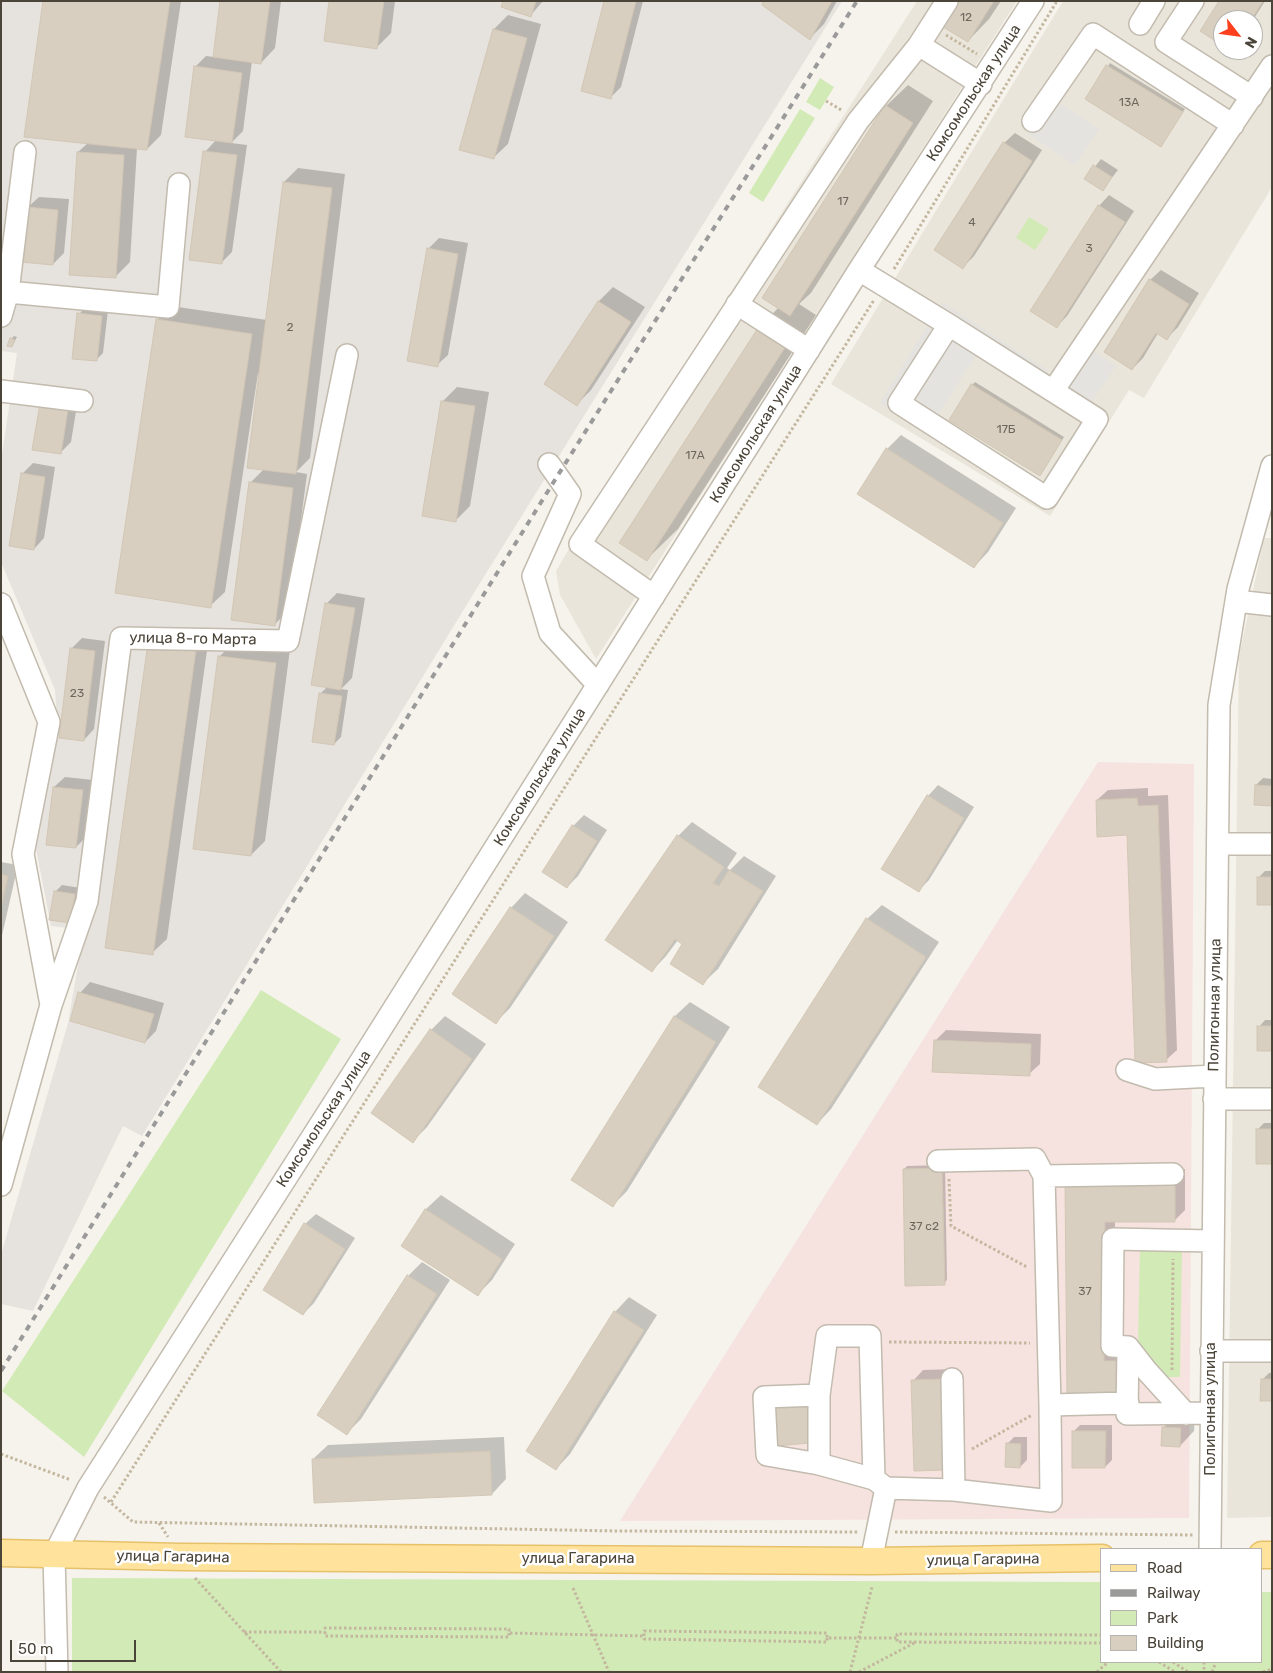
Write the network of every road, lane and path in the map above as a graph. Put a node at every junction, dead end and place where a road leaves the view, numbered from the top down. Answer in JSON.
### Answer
{"nodes":[{"id":1,"x":947,"y":1,"type":"edge"},
{"id":2,"x":1033,"y":1,"type":"edge"},
{"id":3,"x":1057,"y":1,"type":"edge"},
{"id":4,"x":1154,"y":1,"type":"edge"},
{"id":5,"x":1193,"y":1,"type":"edge"},
{"id":6,"x":1140,"y":24,"type":"dead end"},
{"id":7,"x":943,"y":34,"type":"dead end"},
{"id":8,"x":920,"y":45,"type":"junction"},
{"id":9,"x":994,"y":64,"type":"junction"},
{"id":10,"x":1272,"y":66,"type":"edge"},
{"id":11,"x":1012,"y":75,"type":"junction"},
{"id":12,"x":981,"y":84,"type":"junction"},
{"id":13,"x":1252,"y":97,"type":"junction"},
{"id":14,"x":1033,"y":121,"type":"dead end"},
{"id":15,"x":1233,"y":125,"type":"junction"},
{"id":16,"x":25,"y":152,"type":"dead end"},
{"id":17,"x":179,"y":184,"type":"dead end"},
{"id":18,"x":860,"y":270,"type":"junction"},
{"id":19,"x":884,"y":285,"type":"junction"},
{"id":20,"x":8,"y":292,"type":"junction"},
{"id":21,"x":737,"y":304,"type":"junction"},
{"id":22,"x":1,"y":316,"type":"edge"},
{"id":23,"x":949,"y":325,"type":"junction"},
{"id":24,"x":808,"y":350,"type":"junction"},
{"id":25,"x":347,"y":355,"type":"dead end"},
{"id":26,"x":1,"y":391,"type":"edge"},
{"id":27,"x":1053,"y":391,"type":"junction"},
{"id":28,"x":82,"y":401,"type":"dead end"},
{"id":29,"x":549,"y":464,"type":"dead end"},
{"id":30,"x":1272,"y":466,"type":"edge"},
{"id":31,"x":654,"y":596,"type":"junction"},
{"id":32,"x":1236,"y":601,"type":"junction"},
{"id":33,"x":1,"y":604,"type":"edge"},
{"id":34,"x":1272,"y":605,"type":"edge"},
{"id":35,"x":598,"y":685,"type":"junction"},
{"id":36,"x":1218,"y":844,"type":"junction"},
{"id":37,"x":1272,"y":844,"type":"edge"},
{"id":38,"x":51,"y":1005,"type":"junction"},
{"id":39,"x":1127,"y":1070,"type":"dead end"},
{"id":40,"x":1214,"y":1076,"type":"junction"},
{"id":41,"x":1214,"y":1099,"type":"junction"},
{"id":42,"x":1272,"y":1099,"type":"edge"},
{"id":43,"x":944,"y":1161,"type":"joint"},
{"id":44,"x":1173,"y":1174,"type":"dead end"},
{"id":45,"x":1044,"y":1176,"type":"junction"},
{"id":46,"x":1,"y":1185,"type":"edge"},
{"id":47,"x":1192,"y":1241,"type":"junction"},
{"id":48,"x":1047,"y":1277,"type":"junction"},
{"id":49,"x":870,"y":1342,"type":"junction"},
{"id":50,"x":1048,"y":1343,"type":"junction"},
{"id":51,"x":1128,"y":1347,"type":"junction"},
{"id":52,"x":1211,"y":1351,"type":"junction"},
{"id":53,"x":1272,"y":1351,"type":"edge"},
{"id":54,"x":952,"y":1379,"type":"dead end"},
{"id":55,"x":819,"y":1395,"type":"junction"},
{"id":56,"x":1172,"y":1398,"type":"junction"},
{"id":57,"x":1128,"y":1403,"type":"junction"},
{"id":58,"x":1050,"y":1405,"type":"junction"},
{"id":59,"x":1196,"y":1413,"type":"junction"},
{"id":60,"x":1,"y":1454,"type":"edge"},
{"id":61,"x":954,"y":1459,"type":"junction"},
{"id":62,"x":819,"y":1464,"type":"junction"},
{"id":63,"x":71,"y":1480,"type":"dead end"},
{"id":64,"x":880,"y":1484,"type":"junction"},
{"id":65,"x":954,"y":1490,"type":"junction"},
{"id":66,"x":103,"y":1496,"type":"dead end"},
{"id":67,"x":111,"y":1502,"type":"junction"},
{"id":68,"x":159,"y":1523,"type":"junction"},
{"id":69,"x":877,"y":1532,"type":"junction"},
{"id":70,"x":1204,"y":1542,"type":"edge"},
{"id":71,"x":1,"y":1553,"type":"edge"},
{"id":72,"x":54,"y":1555,"type":"junction"},
{"id":73,"x":182,"y":1557,"type":"junction"},
{"id":74,"x":1100,"y":1558,"type":"edge"},
{"id":75,"x":871,"y":1561,"type":"junction"},
{"id":76,"x":872,"y":1587,"type":"dead end"},
{"id":77,"x":573,"y":1588,"type":"dead end"},
{"id":78,"x":244,"y":1632,"type":"junction"},
{"id":79,"x":325,"y":1632,"type":"junction"},
{"id":80,"x":509,"y":1633,"type":"junction"},
{"id":81,"x":593,"y":1635,"type":"junction"},
{"id":82,"x":1100,"y":1635,"type":"edge"},
{"id":83,"x":644,"y":1636,"type":"junction"},
{"id":84,"x":827,"y":1638,"type":"junction"},
{"id":85,"x":859,"y":1638,"type":"junction"},
{"id":86,"x":897,"y":1638,"type":"junction"},
{"id":87,"x":917,"y":1642,"type":"junction"},
{"id":88,"x":1100,"y":1643,"type":"edge"},
{"id":89,"x":1107,"y":1663,"type":"edge"},
{"id":90,"x":1161,"y":1663,"type":"edge"},
{"id":91,"x":1174,"y":1663,"type":"edge"},
{"id":92,"x":1272,"y":1669,"type":"edge"},
{"id":93,"x":57,"y":1672,"type":"edge"},
{"id":94,"x":281,"y":1672,"type":"edge"},
{"id":95,"x":609,"y":1672,"type":"edge"},
{"id":96,"x":850,"y":1672,"type":"edge"},
{"id":97,"x":859,"y":1672,"type":"edge"},
{"id":98,"x":1097,"y":1672,"type":"edge"},
{"id":99,"x":1175,"y":1672,"type":"edge"},
{"id":100,"x":1188,"y":1672,"type":"edge"},
{"id":101,"x":1263,"y":1672,"type":"edge"}],
"edges":[{"from":1,"to":8,"type":"street"},
{"from":2,"to":9,"type":"street","name":"Комсомольская улица"},
{"from":3,"to":11,"type":"path"},
{"from":4,"to":6,"type":"street"},
{"from":5,"to":13,"type":"street"},
{"from":7,"to":9,"type":"path"},
{"from":8,"to":12,"type":"street"},
{"from":8,"to":21,"type":"street"},
{"from":9,"to":11,"type":"path"},
{"from":9,"to":12,"type":"street","name":"Комсомольская улица"},
{"from":10,"to":13,"type":"street"},
{"from":11,"to":19,"type":"path"},
{"from":12,"to":18,"type":"street","name":"Комсомольская улица"},
{"from":13,"to":15,"type":"street"},
{"from":14,"to":15,"type":"street"},
{"from":15,"to":27,"type":"street"},
{"from":16,"to":20,"type":"street"},
{"from":17,"to":20,"type":"street"},
{"from":18,"to":19,"type":"street"},
{"from":18,"to":24,"type":"street","name":"Комсомольская улица"},
{"from":19,"to":23,"type":"street"},
{"from":19,"to":67,"type":"path"},
{"from":20,"to":22,"type":"street"},
{"from":21,"to":24,"type":"street"},
{"from":21,"to":31,"type":"street"},
{"from":23,"to":27,"type":"street"},
{"from":23,"to":27,"type":"street"},
{"from":24,"to":31,"type":"street","name":"Комсомольская улица"},
{"from":25,"to":38,"type":"street","name":"улица 8-го Марта"},
{"from":26,"to":28,"type":"street"},
{"from":29,"to":35,"type":"street"},
{"from":30,"to":32,"type":"street","name":"Полигонная улица"},
{"from":31,"to":35,"type":"street","name":"Комсомольская улица"},
{"from":32,"to":34,"type":"street"},
{"from":32,"to":36,"type":"street","name":"Полигонная улица"},
{"from":33,"to":38,"type":"street","name":"улица 8-го Марта"},
{"from":35,"to":72,"type":"street","name":"Комсомольская улица"},
{"from":36,"to":37,"type":"street"},
{"from":36,"to":40,"type":"street","name":"Полигонная улица"},
{"from":38,"to":46,"type":"street","name":"улица 8-го Марта"},
{"from":39,"to":40,"type":"street"},
{"from":40,"to":41,"type":"street","name":"Полигонная улица"},
{"from":41,"to":42,"type":"street"},
{"from":41,"to":47,"type":"street","name":"Полигонная улица"},
{"from":43,"to":45,"type":"street"},
{"from":43,"to":48,"type":"path"},
{"from":44,"to":45,"type":"street"},
{"from":45,"to":48,"type":"street"},
{"from":47,"to":51,"type":"street"},
{"from":47,"to":52,"type":"street","name":"Полигонная улица"},
{"from":47,"to":56,"type":"path"},
{"from":48,"to":50,"type":"street"},
{"from":49,"to":50,"type":"path"},
{"from":49,"to":55,"type":"street"},
{"from":49,"to":64,"type":"street"},
{"from":50,"to":58,"type":"street"},
{"from":51,"to":56,"type":"street"},
{"from":51,"to":57,"type":"street"},
{"from":52,"to":53,"type":"street"},
{"from":52,"to":59,"type":"street","name":"Полигонная улица"},
{"from":54,"to":61,"type":"street"},
{"from":55,"to":62,"type":"street"},
{"from":55,"to":62,"type":"street"},
{"from":56,"to":59,"type":"street"},
{"from":57,"to":58,"type":"street"},
{"from":57,"to":59,"type":"street"},
{"from":58,"to":61,"type":"path"},
{"from":58,"to":65,"type":"street"},
{"from":59,"to":70,"type":"street","name":"Полигонная улица"},
{"from":60,"to":63,"type":"path"},
{"from":61,"to":65,"type":"street"},
{"from":62,"to":64,"type":"street"},
{"from":64,"to":65,"type":"street"},
{"from":64,"to":69,"type":"street"},
{"from":66,"to":67,"type":"path"},
{"from":67,"to":68,"type":"path"},
{"from":68,"to":69,"type":"path"},
{"from":68,"to":73,"type":"path"},
{"from":69,"to":70,"type":"path"},
{"from":69,"to":75,"type":"street"},
{"from":71,"to":72,"type":"main road","name":"улица Гагарина"},
{"from":72,"to":73,"type":"main road","name":"улица Гагарина"},
{"from":72,"to":93,"type":"street"},
{"from":73,"to":75,"type":"main road","name":"улица Гагарина"},
{"from":73,"to":78,"type":"path"},
{"from":74,"to":75,"type":"main road","name":"улица Гагарина"},
{"from":76,"to":85,"type":"path"},
{"from":77,"to":81,"type":"path"},
{"from":78,"to":79,"type":"path"},
{"from":78,"to":94,"type":"path"},
{"from":79,"to":80,"type":"path"},
{"from":79,"to":80,"type":"path"},
{"from":80,"to":81,"type":"path"},
{"from":81,"to":83,"type":"path"},
{"from":81,"to":95,"type":"path"},
{"from":82,"to":86,"type":"path"},
{"from":83,"to":84,"type":"path"},
{"from":83,"to":84,"type":"path"},
{"from":84,"to":85,"type":"path"},
{"from":85,"to":86,"type":"path"},
{"from":85,"to":96,"type":"path"},
{"from":86,"to":87,"type":"path"},
{"from":87,"to":88,"type":"path"},
{"from":87,"to":97,"type":"path"},
{"from":89,"to":98,"type":"path"},
{"from":90,"to":99,"type":"path"},
{"from":91,"to":100,"type":"path"},
{"from":92,"to":101,"type":"path"}]}
